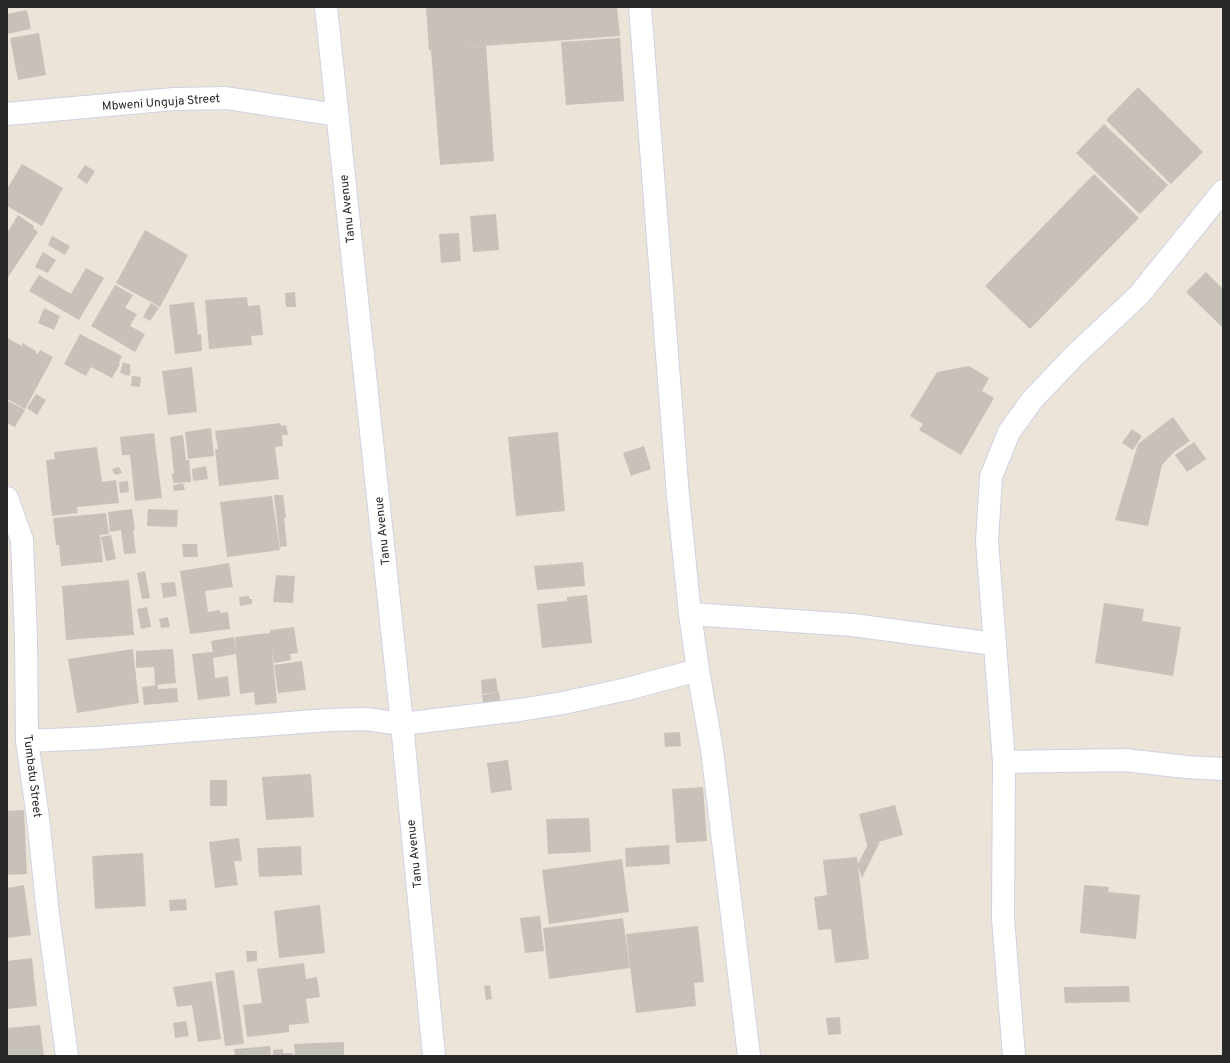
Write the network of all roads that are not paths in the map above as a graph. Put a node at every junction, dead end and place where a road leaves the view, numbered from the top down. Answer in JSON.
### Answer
{"nodes":[{"id":1,"x":326,"y":7,"type":"edge"},
{"id":2,"x":640,"y":7,"type":"edge"},
{"id":3,"x":7,"y":114,"type":"edge"},
{"id":4,"x":337,"y":115,"type":"junction"},
{"id":5,"x":1223,"y":191,"type":"edge"},
{"id":6,"x":7,"y":498,"type":"edge"},
{"id":7,"x":690,"y":614,"type":"junction"},
{"id":8,"x":994,"y":644,"type":"junction"},
{"id":9,"x":698,"y":670,"type":"junction"},
{"id":10,"x":402,"y":724,"type":"junction"},
{"id":11,"x":27,"y":741,"type":"junction"},
{"id":12,"x":1004,"y":762,"type":"junction"},
{"id":13,"x":1223,"y":769,"type":"edge"},
{"id":14,"x":67,"y":1056,"type":"edge"},
{"id":15,"x":434,"y":1056,"type":"edge"},
{"id":16,"x":749,"y":1056,"type":"edge"},
{"id":17,"x":1014,"y":1056,"type":"edge"}],
"edges":[{"from":1,"to":4,"type":"street","name":"Tanu Avenue"},
{"from":2,"to":7,"type":"street"},
{"from":3,"to":4,"type":"street","name":"Mbweni Unguja Street"},
{"from":4,"to":10,"type":"street","name":"Tanu Avenue"},
{"from":5,"to":8,"type":"street"},
{"from":6,"to":11,"type":"street","name":"Tumbatu Street"},
{"from":7,"to":8,"type":"street"},
{"from":7,"to":9,"type":"street"},
{"from":8,"to":12,"type":"street"},
{"from":9,"to":10,"type":"street"},
{"from":9,"to":16,"type":"street"},
{"from":10,"to":11,"type":"street"},
{"from":10,"to":15,"type":"street","name":"Tanu Avenue"},
{"from":11,"to":14,"type":"street","name":"Tumbatu Street"},
{"from":12,"to":13,"type":"street"},
{"from":12,"to":17,"type":"street"}]}
